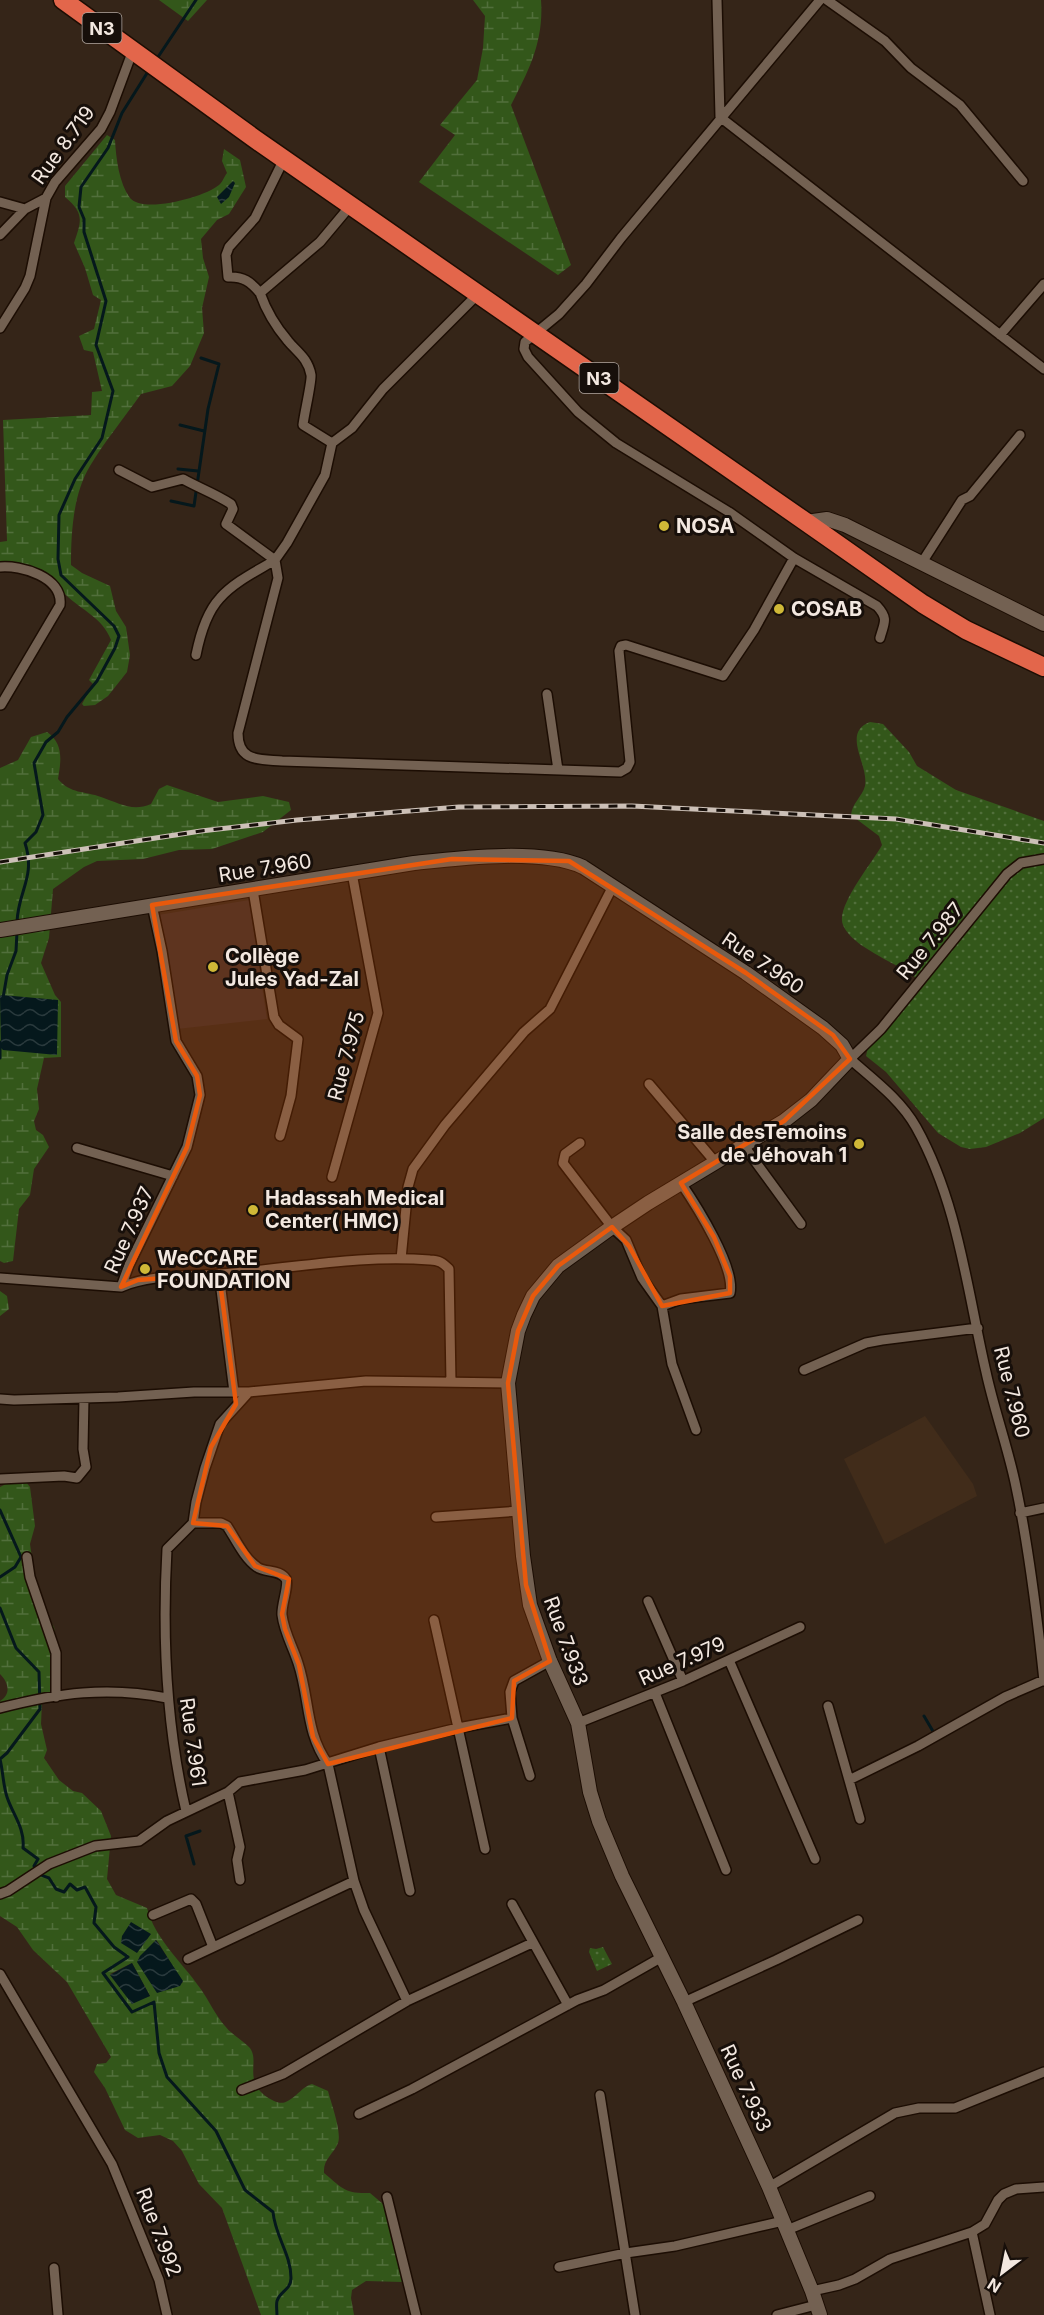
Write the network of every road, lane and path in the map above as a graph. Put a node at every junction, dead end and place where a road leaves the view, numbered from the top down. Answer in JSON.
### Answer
{"nodes":[{"id":1,"x":63,"y":0,"type":"edge"},
{"id":2,"x":717,"y":0,"type":"edge"},
{"id":3,"x":820,"y":0,"type":"edge"},
{"id":4,"x":827,"y":0,"type":"edge"},
{"id":5,"x":137,"y":53,"type":"junction"},
{"id":6,"x":720,"y":117,"type":"junction"},
{"id":7,"x":284,"y":159,"type":"junction"},
{"id":8,"x":1023,"y":181,"type":"dead end"},
{"id":9,"x":46,"y":198,"type":"junction"},
{"id":10,"x":0,"y":202,"type":"edge"},
{"id":11,"x":351,"y":205,"type":"junction"},
{"id":12,"x":25,"y":209,"type":"junction"},
{"id":13,"x":0,"y":235,"type":"edge"},
{"id":14,"x":1044,"y":284,"type":"edge"},
{"id":15,"x":260,"y":293,"type":"junction"},
{"id":16,"x":479,"y":293,"type":"junction"},
{"id":17,"x":0,"y":328,"type":"edge"},
{"id":18,"x":535,"y":333,"type":"junction"},
{"id":19,"x":1000,"y":335,"type":"junction"},
{"id":20,"x":1044,"y":369,"type":"edge"},
{"id":21,"x":1020,"y":435,"type":"dead end"},
{"id":22,"x":332,"y":443,"type":"junction"},
{"id":23,"x":119,"y":470,"type":"dead end"},
{"id":24,"x":806,"y":522,"type":"junction"},
{"id":25,"x":794,"y":558,"type":"junction"},
{"id":26,"x":275,"y":560,"type":"junction"},
{"id":27,"x":921,"y":564,"type":"junction"},
{"id":28,"x":0,"y":567,"type":"edge"},
{"id":29,"x":1044,"y":624,"type":"edge"},
{"id":30,"x":880,"y":639,"type":"dead end"},
{"id":31,"x":196,"y":655,"type":"dead end"},
{"id":32,"x":1044,"y":667,"type":"edge"},
{"id":33,"x":547,"y":694,"type":"dead end"},
{"id":34,"x":1,"y":705,"type":"edge"},
{"id":35,"x":558,"y":770,"type":"junction"},
{"id":36,"x":1044,"y":859,"type":"edge"},
{"id":37,"x":352,"y":873,"type":"junction"},
{"id":38,"x":613,"y":886,"type":"junction"},
{"id":39,"x":253,"y":890,"type":"junction"},
{"id":40,"x":152,"y":905,"type":"junction"},
{"id":41,"x":11,"y":928,"type":"edge"},
{"id":42,"x":850,"y":1059,"type":"junction"},
{"id":43,"x":649,"y":1084,"type":"dead end"},
{"id":44,"x":280,"y":1136,"type":"dead end"},
{"id":45,"x":580,"y":1143,"type":"dead end"},
{"id":46,"x":744,"y":1146,"type":"junction"},
{"id":47,"x":77,"y":1148,"type":"dead end"},
{"id":48,"x":716,"y":1163,"type":"junction"},
{"id":49,"x":173,"y":1176,"type":"junction"},
{"id":50,"x":332,"y":1177,"type":"dead end"},
{"id":51,"x":681,"y":1183,"type":"junction"},
{"id":52,"x":801,"y":1224,"type":"dead end"},
{"id":53,"x":612,"y":1227,"type":"junction"},
{"id":54,"x":401,"y":1259,"type":"junction"},
{"id":55,"x":219,"y":1274,"type":"junction"},
{"id":56,"x":0,"y":1278,"type":"edge"},
{"id":57,"x":121,"y":1287,"type":"junction"},
{"id":58,"x":662,"y":1306,"type":"junction"},
{"id":59,"x":978,"y":1328,"type":"junction"},
{"id":60,"x":804,"y":1370,"type":"dead end"},
{"id":61,"x":451,"y":1382,"type":"junction"},
{"id":62,"x":508,"y":1383,"type":"junction"},
{"id":63,"x":234,"y":1392,"type":"junction"},
{"id":64,"x":249,"y":1392,"type":"junction"},
{"id":65,"x":84,"y":1398,"type":"junction"},
{"id":66,"x":0,"y":1399,"type":"edge"},
{"id":67,"x":696,"y":1430,"type":"dead end"},
{"id":68,"x":0,"y":1479,"type":"edge"},
{"id":69,"x":1044,"y":1508,"type":"edge"},
{"id":70,"x":520,"y":1511,"type":"junction"},
{"id":71,"x":1020,"y":1513,"type":"junction"},
{"id":72,"x":436,"y":1516,"type":"dead end"},
{"id":73,"x":193,"y":1523,"type":"junction"},
{"id":74,"x":27,"y":1557,"type":"dead end"},
{"id":75,"x":648,"y":1601,"type":"dead end"},
{"id":76,"x":434,"y":1620,"type":"dead end"},
{"id":77,"x":800,"y":1627,"type":"dead end"},
{"id":78,"x":729,"y":1660,"type":"junction"},
{"id":79,"x":550,"y":1661,"type":"junction"},
{"id":80,"x":1044,"y":1680,"type":"edge"},
{"id":81,"x":683,"y":1681,"type":"junction"},
{"id":82,"x":655,"y":1693,"type":"junction"},
{"id":83,"x":56,"y":1696,"type":"junction"},
{"id":84,"x":167,"y":1698,"type":"junction"},
{"id":85,"x":828,"y":1706,"type":"dead end"},
{"id":86,"x":0,"y":1708,"type":"edge"},
{"id":87,"x":512,"y":1718,"type":"junction"},
{"id":88,"x":578,"y":1723,"type":"junction"},
{"id":89,"x":459,"y":1728,"type":"junction"},
{"id":90,"x":380,"y":1747,"type":"junction"},
{"id":91,"x":328,"y":1764,"type":"junction"},
{"id":92,"x":530,"y":1776,"type":"dead end"},
{"id":93,"x":849,"y":1780,"type":"junction"},
{"id":94,"x":228,"y":1791,"type":"junction"},
{"id":95,"x":186,"y":1811,"type":"junction"},
{"id":96,"x":860,"y":1819,"type":"dead end"},
{"id":97,"x":484,"y":1850,"type":"dead end"},
{"id":98,"x":815,"y":1859,"type":"dead end"},
{"id":99,"x":726,"y":1870,"type":"dead end"},
{"id":100,"x":240,"y":1880,"type":"dead end"},
{"id":101,"x":354,"y":1881,"type":"junction"},
{"id":102,"x":410,"y":1891,"type":"dead end"},
{"id":103,"x":0,"y":1894,"type":"edge"},
{"id":104,"x":512,"y":1904,"type":"dead end"},
{"id":105,"x":153,"y":1915,"type":"dead end"},
{"id":106,"x":858,"y":1920,"type":"dead end"},
{"id":107,"x":532,"y":1943,"type":"junction"},
{"id":108,"x":213,"y":1947,"type":"junction"},
{"id":109,"x":662,"y":1958,"type":"junction"},
{"id":110,"x":188,"y":1959,"type":"dead end"},
{"id":111,"x":0,"y":1974,"type":"edge"},
{"id":112,"x":407,"y":2001,"type":"junction"},
{"id":113,"x":684,"y":2002,"type":"junction"},
{"id":114,"x":568,"y":2005,"type":"junction"},
{"id":115,"x":1044,"y":2072,"type":"edge"},
{"id":116,"x":242,"y":2091,"type":"dead end"},
{"id":117,"x":600,"y":2095,"type":"dead end"},
{"id":118,"x":359,"y":2114,"type":"dead end"},
{"id":119,"x":769,"y":2187,"type":"junction"},
{"id":120,"x":1044,"y":2187,"type":"edge"},
{"id":121,"x":870,"y":2196,"type":"dead end"},
{"id":122,"x":387,"y":2197,"type":"dead end"},
{"id":123,"x":785,"y":2225,"type":"junction"},
{"id":124,"x":972,"y":2232,"type":"junction"},
{"id":125,"x":626,"y":2253,"type":"junction"},
{"id":126,"x":559,"y":2267,"type":"dead end"},
{"id":127,"x":54,"y":2268,"type":"dead end"},
{"id":128,"x":812,"y":2291,"type":"junction"},
{"id":129,"x":818,"y":2310,"type":"edge"},
{"id":130,"x":58,"y":2315,"type":"edge"},
{"id":131,"x":168,"y":2315,"type":"edge"},
{"id":132,"x":416,"y":2315,"type":"edge"},
{"id":133,"x":635,"y":2315,"type":"edge"},
{"id":134,"x":777,"y":2315,"type":"edge"},
{"id":135,"x":990,"y":2315,"type":"edge"}],
"edges":[{"from":1,"to":5,"type":"highway","number":"N3"},
{"from":2,"to":6,"type":"street"},
{"from":3,"to":6,"type":"street"},
{"from":4,"to":8,"type":"street"},
{"from":5,"to":7,"type":"highway","number":"N3"},
{"from":5,"to":9,"type":"street","name":"Rue 8.719"},
{"from":6,"to":18,"type":"street"},
{"from":6,"to":19,"type":"street"},
{"from":7,"to":11,"type":"highway","number":"N3"},
{"from":7,"to":15,"type":"street"},
{"from":9,"to":12,"type":"street"},
{"from":9,"to":17,"type":"street","name":"Rue 8.719"},
{"from":10,"to":12,"type":"street"},
{"from":11,"to":15,"type":"street"},
{"from":11,"to":16,"type":"highway","number":"N3"},
{"from":12,"to":13,"type":"street"},
{"from":14,"to":19,"type":"street"},
{"from":15,"to":22,"type":"street"},
{"from":16,"to":18,"type":"highway","number":"N3"},
{"from":16,"to":22,"type":"street"},
{"from":18,"to":24,"type":"highway","number":"N3"},
{"from":18,"to":25,"type":"street"},
{"from":19,"to":20,"type":"street"},
{"from":21,"to":27,"type":"street"},
{"from":22,"to":26,"type":"street"},
{"from":23,"to":26,"type":"street"},
{"from":24,"to":27,"type":"street"},
{"from":24,"to":32,"type":"highway","number":"N3"},
{"from":25,"to":30,"type":"street"},
{"from":25,"to":35,"type":"street"},
{"from":26,"to":31,"type":"street"},
{"from":26,"to":35,"type":"street"},
{"from":27,"to":29,"type":"street"},
{"from":28,"to":34,"type":"street"},
{"from":33,"to":35,"type":"street"},
{"from":36,"to":42,"type":"street","name":"Rue 7.987"},
{"from":37,"to":38,"type":"street","name":"Rue 7.960"},
{"from":37,"to":39,"type":"street","name":"Rue 7.960"},
{"from":37,"to":50,"type":"street","name":"Rue 7.975"},
{"from":38,"to":42,"type":"street","name":"Rue 7.960"},
{"from":38,"to":54,"type":"street"},
{"from":39,"to":40,"type":"street","name":"Rue 7.960"},
{"from":39,"to":44,"type":"street"},
{"from":40,"to":41,"type":"street","name":"Rue 7.960"},
{"from":40,"to":49,"type":"street","name":"Rue 7.937"},
{"from":42,"to":46,"type":"street","name":"Rue 7.933"},
{"from":42,"to":59,"type":"street","name":"Rue 7.960"},
{"from":43,"to":48,"type":"street"},
{"from":45,"to":53,"type":"street"},
{"from":46,"to":48,"type":"street","name":"Rue 7.933"},
{"from":46,"to":52,"type":"street"},
{"from":47,"to":49,"type":"street"},
{"from":48,"to":51,"type":"street","name":"Rue 7.933"},
{"from":49,"to":57,"type":"street","name":"Rue 7.937"},
{"from":51,"to":53,"type":"street","name":"Rue 7.933"},
{"from":51,"to":58,"type":"street"},
{"from":53,"to":58,"type":"street"},
{"from":53,"to":62,"type":"street","name":"Rue 7.933"},
{"from":54,"to":55,"type":"street","name":"Rue 7.937"},
{"from":54,"to":61,"type":"street","name":"Rue 7.937"},
{"from":55,"to":57,"type":"street","name":"Rue 7.937"},
{"from":55,"to":63,"type":"street"},
{"from":56,"to":57,"type":"street"},
{"from":58,"to":67,"type":"street"},
{"from":59,"to":60,"type":"street"},
{"from":59,"to":71,"type":"street","name":"Rue 7.960"},
{"from":61,"to":62,"type":"street"},
{"from":61,"to":64,"type":"street"},
{"from":62,"to":70,"type":"street","name":"Rue 7.933"},
{"from":63,"to":64,"type":"street"},
{"from":63,"to":65,"type":"street"},
{"from":64,"to":73,"type":"street"},
{"from":65,"to":66,"type":"street"},
{"from":65,"to":68,"type":"street"},
{"from":69,"to":71,"type":"street"},
{"from":70,"to":72,"type":"street"},
{"from":70,"to":79,"type":"street","name":"Rue 7.933"},
{"from":71,"to":80,"type":"street","name":"Rue 7.960"},
{"from":73,"to":84,"type":"street","name":"Rue 7.961"},
{"from":73,"to":91,"type":"street"},
{"from":74,"to":83,"type":"street"},
{"from":75,"to":81,"type":"street"},
{"from":76,"to":89,"type":"street"},
{"from":77,"to":78,"type":"street","name":"Rue 7.979"},
{"from":78,"to":81,"type":"street","name":"Rue 7.979"},
{"from":78,"to":98,"type":"street"},
{"from":79,"to":87,"type":"street"},
{"from":79,"to":88,"type":"street","name":"Rue 7.933"},
{"from":80,"to":93,"type":"street"},
{"from":81,"to":82,"type":"street","name":"Rue 7.979"},
{"from":82,"to":88,"type":"street","name":"Rue 7.979"},
{"from":82,"to":99,"type":"street"},
{"from":83,"to":84,"type":"street"},
{"from":83,"to":86,"type":"street"},
{"from":84,"to":95,"type":"street","name":"Rue 7.961"},
{"from":85,"to":93,"type":"street"},
{"from":87,"to":89,"type":"street","name":"Rue 7.961"},
{"from":87,"to":92,"type":"street"},
{"from":88,"to":109,"type":"street","name":"Rue 7.933"},
{"from":89,"to":90,"type":"street","name":"Rue 7.961"},
{"from":89,"to":97,"type":"street"},
{"from":90,"to":91,"type":"street","name":"Rue 7.961"},
{"from":90,"to":102,"type":"street"},
{"from":91,"to":94,"type":"street","name":"Rue 7.961"},
{"from":91,"to":101,"type":"street"},
{"from":93,"to":96,"type":"street"},
{"from":94,"to":95,"type":"street","name":"Rue 7.961"},
{"from":94,"to":100,"type":"street"},
{"from":95,"to":103,"type":"street"},
{"from":101,"to":108,"type":"street"},
{"from":101,"to":112,"type":"street"},
{"from":104,"to":107,"type":"street"},
{"from":105,"to":108,"type":"street"},
{"from":106,"to":113,"type":"street"},
{"from":107,"to":112,"type":"street"},
{"from":107,"to":114,"type":"street"},
{"from":108,"to":110,"type":"street"},
{"from":109,"to":113,"type":"street","name":"Rue 7.933"},
{"from":109,"to":114,"type":"street"},
{"from":111,"to":131,"type":"street","name":"Rue 7.992"},
{"from":112,"to":116,"type":"street"},
{"from":113,"to":119,"type":"street","name":"Rue 7.933"},
{"from":114,"to":118,"type":"street"},
{"from":115,"to":119,"type":"street"},
{"from":117,"to":125,"type":"street"},
{"from":119,"to":123,"type":"street","name":"Rue 7.933"},
{"from":120,"to":124,"type":"street"},
{"from":121,"to":123,"type":"street"},
{"from":122,"to":132,"type":"street"},
{"from":123,"to":125,"type":"street"},
{"from":123,"to":128,"type":"street","name":"Rue 7.933"},
{"from":124,"to":128,"type":"street"},
{"from":124,"to":135,"type":"street"},
{"from":125,"to":126,"type":"street"},
{"from":125,"to":133,"type":"street"},
{"from":127,"to":130,"type":"street"},
{"from":128,"to":129,"type":"street","name":"Rue 7.933"},
{"from":129,"to":134,"type":"street"}]}
